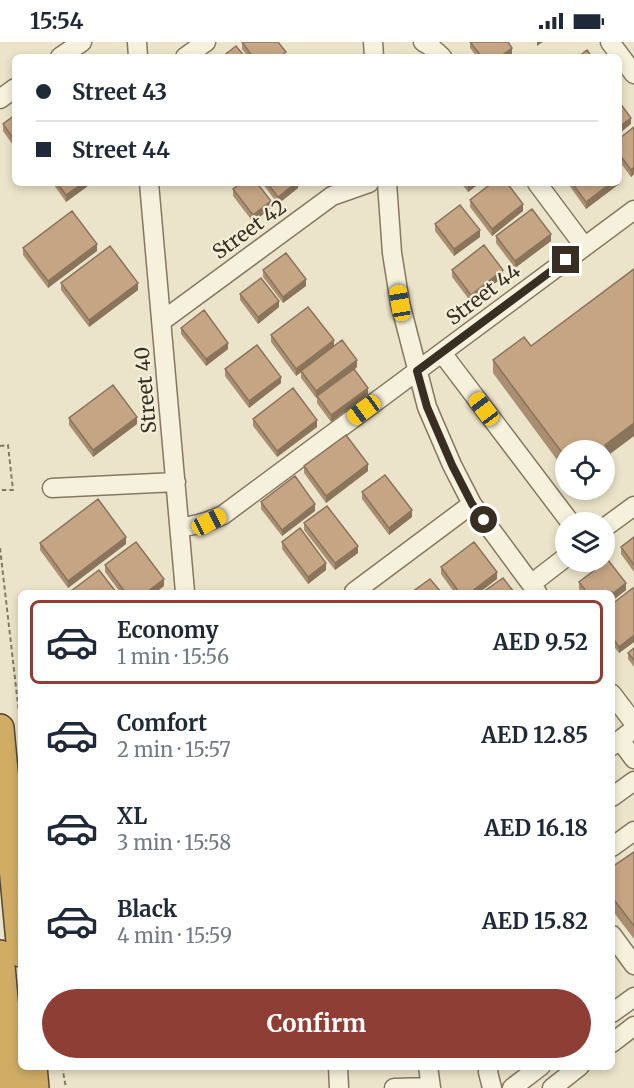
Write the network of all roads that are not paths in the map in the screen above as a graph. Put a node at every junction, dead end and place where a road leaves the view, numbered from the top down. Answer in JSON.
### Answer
{"nodes":[{"id":1,"x":82,"y":42,"type":"edge"},
{"id":2,"x":206,"y":42,"type":"edge"},
{"id":3,"x":423,"y":42,"type":"edge"},
{"id":4,"x":64,"y":54,"type":"edge"},
{"id":5,"x":189,"y":54,"type":"edge"},
{"id":6,"x":439,"y":54,"type":"edge"},
{"id":7,"x":622,"y":58,"type":"edge"},
{"id":8,"x":634,"y":74,"type":"edge"},
{"id":9,"x":149,"y":186,"type":"edge"},
{"id":10,"x":361,"y":186,"type":"edge"},
{"id":11,"x":387,"y":186,"type":"edge"},
{"id":12,"x":539,"y":186,"type":"edge"},
{"id":13,"x":634,"y":210,"type":"edge"},
{"id":14,"x":584,"y":246,"type":"junction"},
{"id":15,"x":162,"y":321,"type":"junction"},
{"id":16,"x":442,"y":353,"type":"junction"},
{"id":17,"x":417,"y":371,"type":"junction"},
{"id":18,"x":176,"y":482,"type":"junction"},
{"id":19,"x":52,"y":488,"type":"dead end"},
{"id":20,"x":472,"y":504,"type":"junction"},
{"id":21,"x":634,"y":506,"type":"edge"},
{"id":22,"x":562,"y":512,"type":"edge"},
{"id":23,"x":615,"y":520,"type":"edge"},
{"id":24,"x":180,"y":527,"type":"junction"},
{"id":25,"x":555,"y":568,"type":"edge"},
{"id":26,"x":534,"y":588,"type":"edge"},
{"id":27,"x":185,"y":590,"type":"edge"},
{"id":28,"x":359,"y":590,"type":"edge"},
{"id":29,"x":615,"y":698,"type":"edge"},
{"id":30,"x":634,"y":723,"type":"edge"},
{"id":31,"x":0,"y":728,"type":"edge"},
{"id":32,"x":622,"y":738,"type":"edge"},
{"id":33,"x":634,"y":759,"type":"edge"},
{"id":34,"x":634,"y":781,"type":"edge"},
{"id":35,"x":615,"y":795,"type":"edge"},
{"id":36,"x":634,"y":831,"type":"edge"},
{"id":37,"x":615,"y":845,"type":"edge"},
{"id":38,"x":18,"y":921,"type":"edge"},
{"id":39,"x":615,"y":939,"type":"edge"},
{"id":40,"x":0,"y":954,"type":"edge"},
{"id":41,"x":634,"y":965,"type":"edge"},
{"id":42,"x":634,"y":997,"type":"edge"},
{"id":43,"x":615,"y":1011,"type":"edge"},
{"id":44,"x":634,"y":1026,"type":"edge"},
{"id":45,"x":615,"y":1041,"type":"edge"},
{"id":46,"x":33,"y":1070,"type":"edge"},
{"id":47,"x":41,"y":1070,"type":"edge"},
{"id":48,"x":338,"y":1070,"type":"edge"},
{"id":49,"x":429,"y":1070,"type":"edge"},
{"id":50,"x":488,"y":1070,"type":"edge"},
{"id":51,"x":536,"y":1070,"type":"edge"},
{"id":52,"x":575,"y":1077,"type":"edge"},
{"id":53,"x":12,"y":1088,"type":"edge"},
{"id":54,"x":35,"y":1088,"type":"edge"},
{"id":55,"x":44,"y":1088,"type":"edge"},
{"id":56,"x":339,"y":1088,"type":"edge"},
{"id":57,"x":394,"y":1088,"type":"edge"},
{"id":58,"x":431,"y":1088,"type":"edge"},
{"id":59,"x":492,"y":1088,"type":"edge"},
{"id":60,"x":512,"y":1088,"type":"edge"},
{"id":61,"x":552,"y":1088,"type":"edge"}],
"edges":[{"from":1,"to":4,"type":"street"},
{"from":2,"to":5,"type":"street"},
{"from":3,"to":6,"type":"street"},
{"from":7,"to":8,"type":"street"},
{"from":9,"to":15,"type":"street","name":"Street 40"},
{"from":10,"to":15,"type":"street","name":"Street 42"},
{"from":11,"to":17,"type":"street"},
{"from":12,"to":14,"type":"street"},
{"from":13,"to":14,"type":"street","name":"Street 44"},
{"from":14,"to":16,"type":"street","name":"Street 44"},
{"from":15,"to":18,"type":"street","name":"Street 40"},
{"from":16,"to":17,"type":"street","name":"Street 44"},
{"from":16,"to":22,"type":"street"},
{"from":17,"to":20,"type":"street"},
{"from":17,"to":24,"type":"street","name":"Street 44"},
{"from":18,"to":19,"type":"street"},
{"from":18,"to":24,"type":"street","name":"Street 40"},
{"from":20,"to":26,"type":"street"},
{"from":20,"to":28,"type":"street"},
{"from":21,"to":23,"type":"street"},
{"from":24,"to":27,"type":"street","name":"Street 40"},
{"from":25,"to":26,"type":"street"},
{"from":29,"to":30,"type":"street"},
{"from":31,"to":38,"type":"highway"},
{"from":32,"to":33,"type":"street"},
{"from":34,"to":35,"type":"street"},
{"from":36,"to":37,"type":"street"},
{"from":39,"to":41,"type":"street"},
{"from":40,"to":53,"type":"highway"},
{"from":42,"to":43,"type":"street"},
{"from":44,"to":45,"type":"street"},
{"from":46,"to":54,"type":"highway"},
{"from":47,"to":55,"type":"street"},
{"from":48,"to":56,"type":"street"},
{"from":49,"to":58,"type":"street"},
{"from":50,"to":59,"type":"street"},
{"from":51,"to":60,"type":"street"},
{"from":52,"to":61,"type":"street"},
{"from":57,"to":58,"type":"street"}]}
